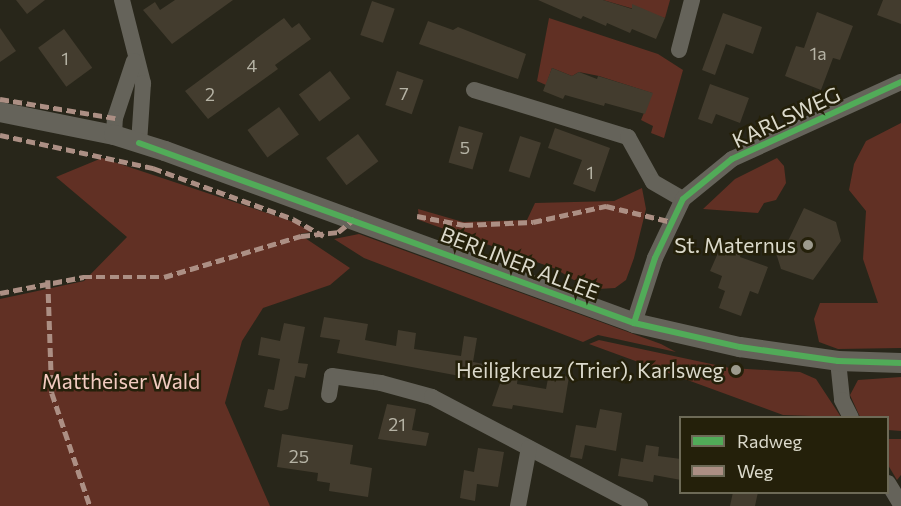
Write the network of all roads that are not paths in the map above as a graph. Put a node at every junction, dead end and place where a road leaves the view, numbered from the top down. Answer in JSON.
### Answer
{"nodes":[{"id":1,"x":122,"y":0,"type":"edge"},
{"id":2,"x":692,"y":0,"type":"edge"},
{"id":3,"x":679,"y":50,"type":"dead end"},
{"id":4,"x":134,"y":61,"type":"junction"},
{"id":5,"x":901,"y":82,"type":"edge"},
{"id":6,"x":474,"y":90,"type":"dead end"},
{"id":7,"x":0,"y":112,"type":"edge"},
{"id":8,"x":114,"y":135,"type":"junction"},
{"id":9,"x":139,"y":143,"type":"junction"},
{"id":10,"x":682,"y":199,"type":"junction"},
{"id":11,"x":634,"y":323,"type":"junction"},
{"id":12,"x":838,"y":361,"type":"junction"},
{"id":13,"x":901,"y":363,"type":"edge"},
{"id":14,"x":329,"y":395,"type":"dead end"},
{"id":15,"x":850,"y":416,"type":"edge"},
{"id":16,"x":529,"y":448,"type":"junction"},
{"id":17,"x":889,"y":485,"type":"edge"},
{"id":18,"x":901,"y":505,"type":"edge"},
{"id":19,"x":518,"y":506,"type":"edge"},
{"id":20,"x":640,"y":506,"type":"edge"}],
"edges":[{"from":1,"to":4,"type":"street"},
{"from":2,"to":3,"type":"street"},
{"from":4,"to":8,"type":"street"},
{"from":4,"to":9,"type":"street"},
{"from":5,"to":10,"type":"street","name":"KARLSWEG"},
{"from":6,"to":10,"type":"street"},
{"from":7,"to":8,"type":"street","name":"BERLINER ALLEE"},
{"from":8,"to":9,"type":"street","name":"BERLINER ALLEE"},
{"from":9,"to":11,"type":"street","name":"BERLINER ALLEE"},
{"from":10,"to":11,"type":"street","name":"KARLSWEG"},
{"from":11,"to":12,"type":"street","name":"BERLINER ALLEE"},
{"from":12,"to":13,"type":"street","name":"BERLINER ALLEE"},
{"from":12,"to":15,"type":"street"},
{"from":14,"to":16,"type":"street"},
{"from":16,"to":19,"type":"street"},
{"from":16,"to":20,"type":"street"},
{"from":17,"to":18,"type":"street"}]}
